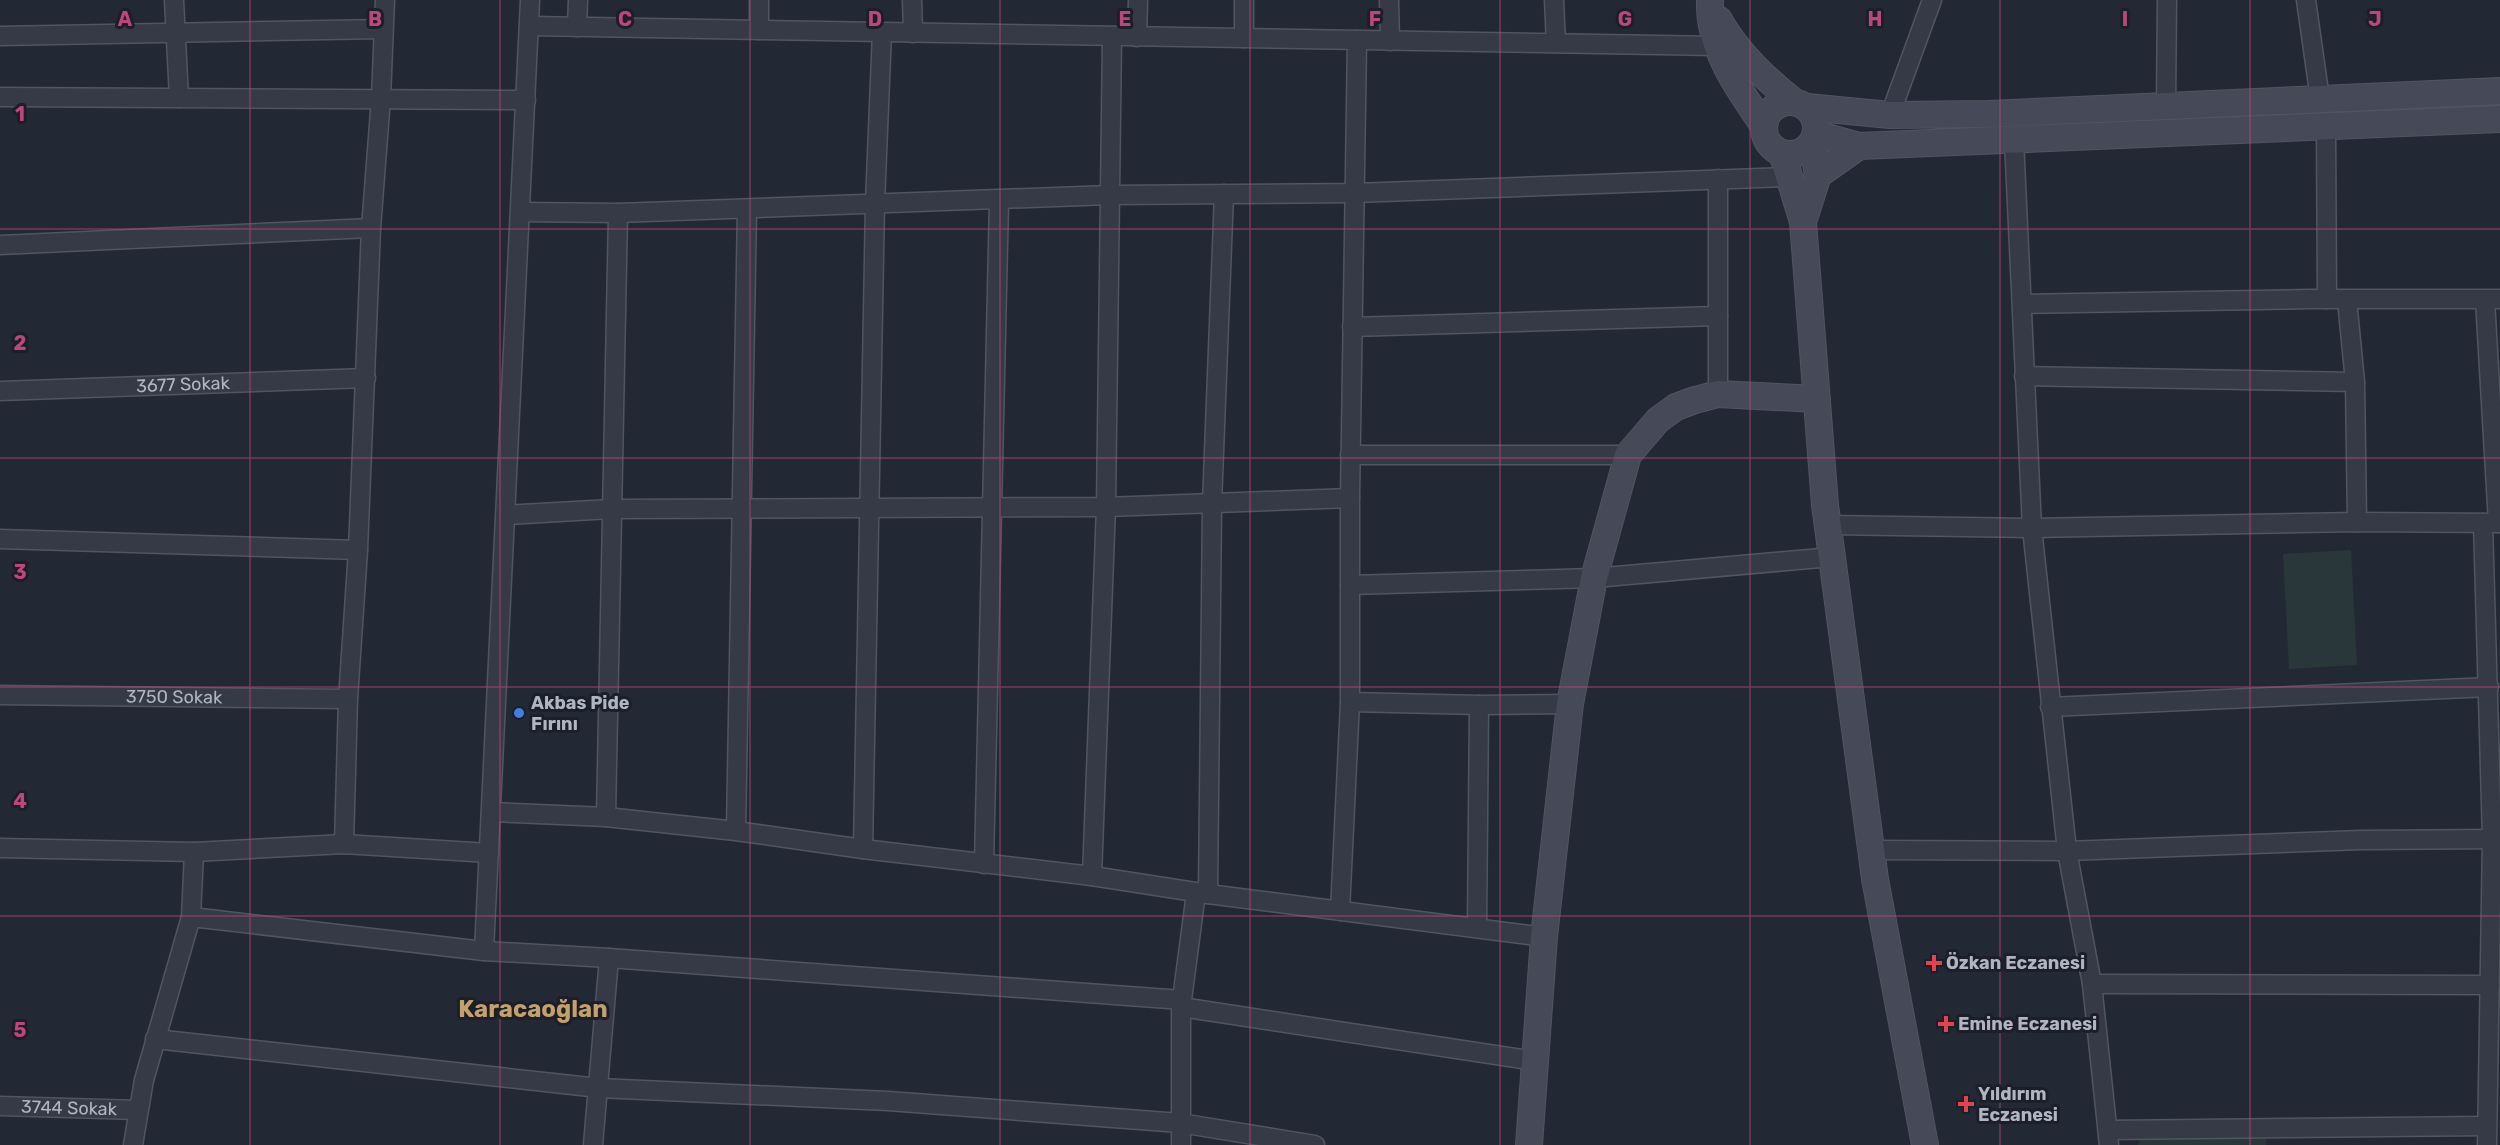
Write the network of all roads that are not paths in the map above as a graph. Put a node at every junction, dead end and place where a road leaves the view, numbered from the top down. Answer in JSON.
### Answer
{"nodes":[{"id":1,"x":174,"y":0,"type":"edge"},
{"id":2,"x":385,"y":0,"type":"edge"},
{"id":3,"x":530,"y":0,"type":"edge"},
{"id":4,"x":578,"y":0,"type":"edge"},
{"id":5,"x":759,"y":0,"type":"edge"},
{"id":6,"x":912,"y":0,"type":"edge"},
{"id":7,"x":1138,"y":0,"type":"edge"},
{"id":8,"x":1244,"y":0,"type":"edge"},
{"id":9,"x":1389,"y":0,"type":"edge"},
{"id":10,"x":1554,"y":0,"type":"edge"},
{"id":11,"x":1932,"y":0,"type":"edge"},
{"id":12,"x":2167,"y":0,"type":"edge"},
{"id":13,"x":2306,"y":0,"type":"edge"},
{"id":14,"x":1710,"y":2,"type":"edge"},
{"id":15,"x":530,"y":27,"type":"junction"},
{"id":16,"x":577,"y":27,"type":"junction"},
{"id":17,"x":383,"y":29,"type":"junction"},
{"id":18,"x":759,"y":30,"type":"junction"},
{"id":19,"x":176,"y":32,"type":"junction"},
{"id":20,"x":882,"y":32,"type":"junction"},
{"id":21,"x":913,"y":33,"type":"junction"},
{"id":22,"x":0,"y":36,"type":"edge"},
{"id":23,"x":1112,"y":36,"type":"junction"},
{"id":24,"x":1137,"y":36,"type":"junction"},
{"id":25,"x":1244,"y":38,"type":"junction"},
{"id":26,"x":1357,"y":40,"type":"junction"},
{"id":27,"x":1390,"y":41,"type":"junction"},
{"id":28,"x":1723,"y":41,"type":"junction"},
{"id":29,"x":1556,"y":43,"type":"junction"},
{"id":30,"x":2500,"y":91,"type":"edge"},
{"id":31,"x":0,"y":97,"type":"edge"},
{"id":32,"x":179,"y":98,"type":"junction"},
{"id":33,"x":381,"y":98,"type":"junction"},
{"id":34,"x":2320,"y":99,"type":"junction"},
{"id":35,"x":526,"y":100,"type":"junction"},
{"id":36,"x":1800,"y":104,"type":"junction"},
{"id":37,"x":2166,"y":106,"type":"junction"},
{"id":38,"x":1890,"y":115,"type":"junction"},
{"id":39,"x":2500,"y":119,"type":"edge"},
{"id":40,"x":1764,"y":126,"type":"junction"},
{"id":41,"x":2326,"y":126,"type":"junction"},
{"id":42,"x":1814,"y":138,"type":"junction"},
{"id":43,"x":2014,"y":140,"type":"junction"},
{"id":44,"x":1858,"y":146,"type":"junction"},
{"id":45,"x":1786,"y":165,"type":"junction"},
{"id":46,"x":1818,"y":175,"type":"junction"},
{"id":47,"x":1718,"y":179,"type":"junction"},
{"id":48,"x":1355,"y":193,"type":"junction"},
{"id":49,"x":1224,"y":194,"type":"junction"},
{"id":50,"x":1110,"y":195,"type":"junction"},
{"id":51,"x":999,"y":201,"type":"junction"},
{"id":52,"x":875,"y":203,"type":"junction"},
{"id":53,"x":747,"y":209,"type":"junction"},
{"id":54,"x":521,"y":212,"type":"junction"},
{"id":55,"x":618,"y":213,"type":"junction"},
{"id":56,"x":1803,"y":222,"type":"junction"},
{"id":57,"x":371,"y":228,"type":"junction"},
{"id":58,"x":0,"y":245,"type":"edge"},
{"id":59,"x":2327,"y":299,"type":"junction"},
{"id":60,"x":2492,"y":299,"type":"edge"},
{"id":61,"x":2347,"y":300,"type":"junction"},
{"id":62,"x":2022,"y":304,"type":"junction"},
{"id":63,"x":1718,"y":316,"type":"junction"},
{"id":64,"x":1352,"y":327,"type":"junction"},
{"id":65,"x":2024,"y":376,"type":"junction"},
{"id":66,"x":366,"y":378,"type":"junction"},
{"id":67,"x":2355,"y":382,"type":"junction"},
{"id":68,"x":0,"y":391,"type":"edge"},
{"id":69,"x":1718,"y":394,"type":"junction"},
{"id":70,"x":1817,"y":399,"type":"junction"},
{"id":71,"x":1350,"y":455,"type":"junction"},
{"id":72,"x":1628,"y":455,"type":"junction"},
{"id":73,"x":1350,"y":498,"type":"junction"},
{"id":74,"x":1212,"y":504,"type":"junction"},
{"id":75,"x":992,"y":507,"type":"junction"},
{"id":76,"x":1106,"y":507,"type":"junction"},
{"id":77,"x":611,"y":509,"type":"junction"},
{"id":78,"x":869,"y":509,"type":"junction"},
{"id":79,"x":741,"y":510,"type":"junction"},
{"id":80,"x":506,"y":515,"type":"junction"},
{"id":81,"x":2357,"y":522,"type":"junction"},
{"id":82,"x":2494,"y":523,"type":"edge"},
{"id":83,"x":1828,"y":525,"type":"junction"},
{"id":84,"x":2032,"y":528,"type":"junction"},
{"id":85,"x":0,"y":539,"type":"edge"},
{"id":86,"x":358,"y":550,"type":"junction"},
{"id":87,"x":1832,"y":557,"type":"junction"},
{"id":88,"x":1594,"y":578,"type":"junction"},
{"id":89,"x":1350,"y":585,"type":"junction"},
{"id":90,"x":2489,"y":687,"type":"junction"},
{"id":91,"x":0,"y":695,"type":"edge"},
{"id":92,"x":348,"y":699,"type":"junction"},
{"id":93,"x":1350,"y":702,"type":"junction"},
{"id":94,"x":1570,"y":704,"type":"junction"},
{"id":95,"x":1479,"y":705,"type":"junction"},
{"id":96,"x":2050,"y":707,"type":"junction"},
{"id":97,"x":491,"y":812,"type":"junction"},
{"id":98,"x":606,"y":817,"type":"junction"},
{"id":99,"x":736,"y":831,"type":"junction"},
{"id":100,"x":2496,"y":839,"type":"edge"},
{"id":101,"x":344,"y":844,"type":"junction"},
{"id":102,"x":0,"y":848,"type":"edge"},
{"id":103,"x":863,"y":849,"type":"junction"},
{"id":104,"x":1871,"y":850,"type":"junction"},
{"id":105,"x":2067,"y":851,"type":"junction"},
{"id":106,"x":194,"y":852,"type":"junction"},
{"id":107,"x":489,"y":853,"type":"junction"},
{"id":108,"x":984,"y":864,"type":"junction"},
{"id":109,"x":1092,"y":876,"type":"junction"},
{"id":110,"x":1202,"y":894,"type":"junction"},
{"id":111,"x":1340,"y":911,"type":"junction"},
{"id":112,"x":191,"y":917,"type":"junction"},
{"id":113,"x":1477,"y":928,"type":"junction"},
{"id":114,"x":1545,"y":937,"type":"junction"},
{"id":115,"x":484,"y":951,"type":"junction"},
{"id":116,"x":609,"y":958,"type":"junction"},
{"id":117,"x":2092,"y":984,"type":"junction"},
{"id":118,"x":2490,"y":984,"type":"junction"},
{"id":119,"x":1181,"y":1004,"type":"junction"},
{"id":120,"x":155,"y":1039,"type":"junction"},
{"id":121,"x":1535,"y":1061,"type":"junction"},
{"id":122,"x":599,"y":1088,"type":"junction"},
{"id":123,"x":0,"y":1106,"type":"edge"},
{"id":124,"x":138,"y":1110,"type":"junction"},
{"id":125,"x":1180,"y":1123,"type":"junction"},
{"id":126,"x":2486,"y":1126,"type":"junction"},
{"id":127,"x":2109,"y":1137,"type":"edge"},
{"id":128,"x":133,"y":1145,"type":"edge"},
{"id":129,"x":593,"y":1145,"type":"edge"},
{"id":130,"x":1181,"y":1145,"type":"edge"},
{"id":131,"x":1315,"y":1145,"type":"edge"},
{"id":132,"x":1529,"y":1145,"type":"edge"},
{"id":133,"x":1925,"y":1145,"type":"edge"},
{"id":134,"x":2487,"y":1145,"type":"edge"}],
"edges":[{"from":1,"to":19,"type":"street"},
{"from":2,"to":17,"type":"street"},
{"from":3,"to":15,"type":"street"},
{"from":4,"to":16,"type":"street"},
{"from":5,"to":18,"type":"street"},
{"from":6,"to":21,"type":"street"},
{"from":7,"to":24,"type":"street"},
{"from":8,"to":25,"type":"street"},
{"from":9,"to":27,"type":"street"},
{"from":10,"to":29,"type":"street"},
{"from":11,"to":38,"type":"street"},
{"from":12,"to":37,"type":"street"},
{"from":13,"to":34,"type":"street"},
{"from":14,"to":28,"type":"main road"},
{"from":15,"to":16,"type":"street"},
{"from":15,"to":35,"type":"street"},
{"from":16,"to":18,"type":"street"},
{"from":17,"to":19,"type":"street"},
{"from":17,"to":33,"type":"street"},
{"from":18,"to":20,"type":"street"},
{"from":19,"to":22,"type":"street"},
{"from":19,"to":32,"type":"street"},
{"from":20,"to":21,"type":"street"},
{"from":20,"to":52,"type":"street"},
{"from":21,"to":23,"type":"street"},
{"from":23,"to":24,"type":"street"},
{"from":23,"to":50,"type":"street"},
{"from":24,"to":25,"type":"street"},
{"from":25,"to":26,"type":"street"},
{"from":26,"to":27,"type":"street"},
{"from":26,"to":48,"type":"street"},
{"from":27,"to":29,"type":"street"},
{"from":28,"to":29,"type":"street"},
{"from":28,"to":36,"type":"main road"},
{"from":28,"to":40,"type":"main road"},
{"from":30,"to":34,"type":"main road"},
{"from":31,"to":32,"type":"street"},
{"from":32,"to":33,"type":"street"},
{"from":33,"to":35,"type":"street"},
{"from":33,"to":57,"type":"street"},
{"from":34,"to":37,"type":"main road"},
{"from":35,"to":54,"type":"street"},
{"from":36,"to":38,"type":"main road"},
{"from":36,"to":40,"type":"main road"},
{"from":36,"to":42,"type":"main road"},
{"from":37,"to":38,"type":"main road"},
{"from":39,"to":41,"type":"main road"},
{"from":40,"to":45,"type":"main road"},
{"from":41,"to":43,"type":"main road"},
{"from":41,"to":59,"type":"street"},
{"from":42,"to":44,"type":"main road"},
{"from":42,"to":45,"type":"main road"},
{"from":42,"to":46,"type":"main road"},
{"from":43,"to":44,"type":"main road"},
{"from":43,"to":62,"type":"street"},
{"from":44,"to":46,"type":"main road"},
{"from":45,"to":47,"type":"street"},
{"from":45,"to":56,"type":"main road"},
{"from":46,"to":56,"type":"main road"},
{"from":47,"to":48,"type":"street"},
{"from":47,"to":63,"type":"street"},
{"from":48,"to":49,"type":"street"},
{"from":48,"to":64,"type":"street"},
{"from":49,"to":50,"type":"street"},
{"from":49,"to":74,"type":"street"},
{"from":50,"to":51,"type":"street"},
{"from":50,"to":76,"type":"street"},
{"from":51,"to":52,"type":"street"},
{"from":51,"to":75,"type":"street"},
{"from":52,"to":53,"type":"street"},
{"from":52,"to":78,"type":"street"},
{"from":53,"to":55,"type":"street"},
{"from":53,"to":79,"type":"street"},
{"from":54,"to":55,"type":"street"},
{"from":54,"to":80,"type":"street"},
{"from":55,"to":77,"type":"street"},
{"from":56,"to":70,"type":"main road"},
{"from":57,"to":58,"type":"street"},
{"from":57,"to":66,"type":"street"},
{"from":59,"to":61,"type":"street"},
{"from":59,"to":62,"type":"street"},
{"from":60,"to":61,"type":"street"},
{"from":60,"to":82,"type":"street"},
{"from":61,"to":67,"type":"street"},
{"from":62,"to":65,"type":"street"},
{"from":63,"to":64,"type":"street"},
{"from":63,"to":69,"type":"street"},
{"from":64,"to":71,"type":"street"},
{"from":65,"to":67,"type":"street"},
{"from":65,"to":84,"type":"street"},
{"from":66,"to":68,"type":"street","name":"3677 Sokak"},
{"from":66,"to":86,"type":"street"},
{"from":67,"to":81,"type":"street"},
{"from":69,"to":70,"type":"main road"},
{"from":69,"to":72,"type":"main road"},
{"from":70,"to":83,"type":"main road"},
{"from":71,"to":72,"type":"street"},
{"from":71,"to":73,"type":"street"},
{"from":72,"to":88,"type":"main road"},
{"from":73,"to":74,"type":"street"},
{"from":73,"to":89,"type":"street"},
{"from":74,"to":76,"type":"street"},
{"from":74,"to":110,"type":"street"},
{"from":75,"to":76,"type":"street"},
{"from":75,"to":78,"type":"street"},
{"from":75,"to":108,"type":"street"},
{"from":76,"to":109,"type":"street"},
{"from":77,"to":79,"type":"street"},
{"from":77,"to":80,"type":"street"},
{"from":77,"to":98,"type":"street"},
{"from":78,"to":79,"type":"street"},
{"from":78,"to":103,"type":"street"},
{"from":79,"to":99,"type":"street"},
{"from":80,"to":97,"type":"street"},
{"from":81,"to":82,"type":"street"},
{"from":81,"to":84,"type":"street"},
{"from":82,"to":90,"type":"street"},
{"from":83,"to":84,"type":"street"},
{"from":83,"to":87,"type":"main road"},
{"from":84,"to":96,"type":"street"},
{"from":85,"to":86,"type":"street"},
{"from":86,"to":92,"type":"street"},
{"from":87,"to":88,"type":"street"},
{"from":87,"to":104,"type":"main road"},
{"from":88,"to":89,"type":"street"},
{"from":88,"to":94,"type":"main road"},
{"from":89,"to":93,"type":"street"},
{"from":90,"to":96,"type":"street"},
{"from":90,"to":100,"type":"street"},
{"from":91,"to":92,"type":"street","name":"3750 Sokak"},
{"from":92,"to":101,"type":"street"},
{"from":93,"to":95,"type":"street"},
{"from":93,"to":111,"type":"street"},
{"from":94,"to":95,"type":"street"},
{"from":94,"to":114,"type":"main road"},
{"from":95,"to":113,"type":"street"},
{"from":96,"to":105,"type":"street"},
{"from":97,"to":98,"type":"street"},
{"from":97,"to":107,"type":"street"},
{"from":98,"to":99,"type":"street"},
{"from":99,"to":103,"type":"street"},
{"from":100,"to":105,"type":"street"},
{"from":100,"to":118,"type":"street"},
{"from":101,"to":106,"type":"street"},
{"from":101,"to":107,"type":"street"},
{"from":102,"to":106,"type":"street"},
{"from":103,"to":108,"type":"street"},
{"from":104,"to":105,"type":"street"},
{"from":104,"to":133,"type":"main road"},
{"from":105,"to":117,"type":"street"},
{"from":106,"to":112,"type":"street"},
{"from":107,"to":115,"type":"street"},
{"from":108,"to":109,"type":"street"},
{"from":109,"to":110,"type":"street"},
{"from":110,"to":111,"type":"street"},
{"from":110,"to":119,"type":"street"},
{"from":111,"to":113,"type":"street"},
{"from":112,"to":115,"type":"street"},
{"from":112,"to":120,"type":"street"},
{"from":113,"to":114,"type":"street"},
{"from":114,"to":121,"type":"main road"},
{"from":115,"to":116,"type":"street"},
{"from":116,"to":119,"type":"street"},
{"from":116,"to":122,"type":"street"},
{"from":117,"to":118,"type":"street"},
{"from":117,"to":127,"type":"street"},
{"from":118,"to":126,"type":"street"},
{"from":119,"to":121,"type":"street"},
{"from":119,"to":125,"type":"street"},
{"from":120,"to":122,"type":"street"},
{"from":120,"to":124,"type":"street"},
{"from":121,"to":132,"type":"main road"},
{"from":122,"to":125,"type":"street"},
{"from":122,"to":129,"type":"street"},
{"from":123,"to":124,"type":"street","name":"3744 Sokak"},
{"from":124,"to":128,"type":"street"},
{"from":125,"to":130,"type":"street"},
{"from":125,"to":131,"type":"street"},
{"from":126,"to":127,"type":"street"},
{"from":126,"to":134,"type":"street"}]}
